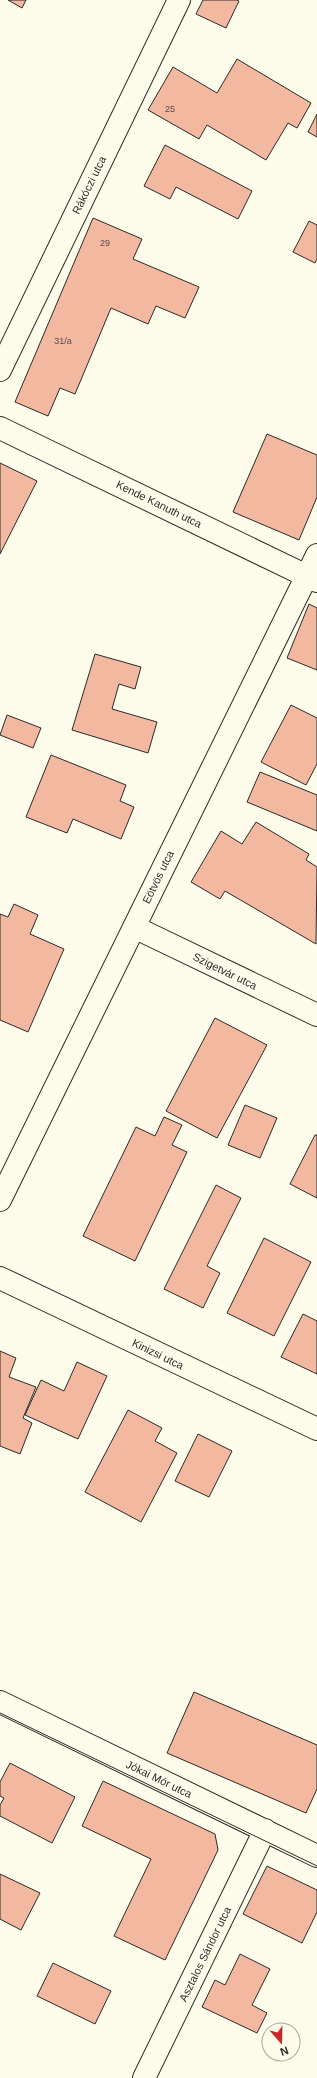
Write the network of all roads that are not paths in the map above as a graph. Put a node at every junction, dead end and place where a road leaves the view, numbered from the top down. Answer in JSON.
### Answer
{"nodes":[{"id":1,"x":179,"y":0,"type":"edge"},
{"id":2,"x":0,"y":370,"type":"edge"},
{"id":3,"x":0,"y":428,"type":"edge"},
{"id":4,"x":317,"y":555,"type":"edge"},
{"id":5,"x":312,"y":579,"type":"edge"},
{"id":6,"x":134,"y":927,"type":"junction"},
{"id":7,"x":317,"y":1015,"type":"edge"},
{"id":8,"x":0,"y":1200,"type":"edge"},
{"id":9,"x":0,"y":1278,"type":"edge"},
{"id":10,"x":317,"y":1429,"type":"edge"},
{"id":11,"x":0,"y":1702,"type":"edge"},
{"id":12,"x":265,"y":1830,"type":"junction"},
{"id":13,"x":316,"y":1854,"type":"edge"},
{"id":14,"x":144,"y":2078,"type":"edge"}],
"edges":[{"from":1,"to":2,"type":"street","name":"Rákóczi utca"},
{"from":3,"to":5,"type":"street","name":"Kende Kanuth utca"},
{"from":4,"to":5,"type":"street","name":"Eötvös utca"},
{"from":5,"to":6,"type":"street","name":"Eötvös utca"},
{"from":6,"to":7,"type":"street","name":"Szigetvár utca"},
{"from":6,"to":8,"type":"street","name":"Eötvös utca"},
{"from":9,"to":10,"type":"street","name":"Kinizsi utca"},
{"from":11,"to":12,"type":"street","name":"Jókai Mór utca"},
{"from":12,"to":13,"type":"street","name":"Jókai Mór utca"},
{"from":12,"to":14,"type":"street","name":"Asztalos Sándor utca"}]}
